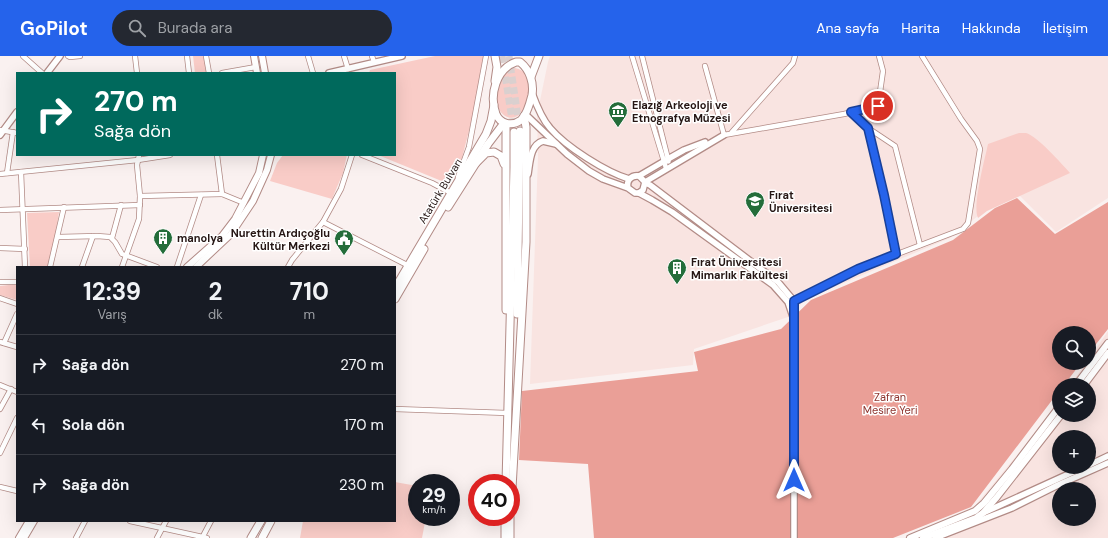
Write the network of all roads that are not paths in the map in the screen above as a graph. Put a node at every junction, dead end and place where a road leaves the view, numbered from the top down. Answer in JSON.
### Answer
{"nodes":[{"id":1,"x":23,"y":56,"type":"edge"},
{"id":2,"x":60,"y":56,"type":"edge"},
{"id":3,"x":68,"y":56,"type":"edge"},
{"id":4,"x":80,"y":56,"type":"edge"},
{"id":5,"x":135,"y":56,"type":"edge"},
{"id":6,"x":187,"y":56,"type":"edge"},
{"id":7,"x":206,"y":56,"type":"edge"},
{"id":8,"x":254,"y":56,"type":"edge"},
{"id":9,"x":262,"y":56,"type":"edge"},
{"id":10,"x":308,"y":56,"type":"edge"},
{"id":11,"x":344,"y":56,"type":"edge"},
{"id":12,"x":372,"y":56,"type":"edge"},
{"id":13,"x":402,"y":56,"type":"edge"},
{"id":14,"x":486,"y":56,"type":"edge"},
{"id":15,"x":495,"y":56,"type":"edge"},
{"id":16,"x":539,"y":56,"type":"edge"},
{"id":17,"x":632,"y":56,"type":"edge"},
{"id":18,"x":642,"y":56,"type":"edge"},
{"id":19,"x":795,"y":56,"type":"edge"},
{"id":20,"x":879,"y":56,"type":"edge"},
{"id":21,"x":922,"y":56,"type":"edge"},
{"id":22,"x":519,"y":59,"type":"edge"},
{"id":23,"x":374,"y":62,"type":"junction"},
{"id":24,"x":705,"y":66,"type":"dead end"},
{"id":25,"x":348,"y":69,"type":"junction"},
{"id":26,"x":257,"y":70,"type":"edge"},
{"id":27,"x":41,"y":72,"type":"edge"},
{"id":28,"x":48,"y":72,"type":"edge"},
{"id":29,"x":137,"y":72,"type":"edge"},
{"id":30,"x":189,"y":72,"type":"edge"},
{"id":31,"x":209,"y":72,"type":"edge"},
{"id":32,"x":234,"y":72,"type":"edge"},
{"id":33,"x":265,"y":72,"type":"edge"},
{"id":34,"x":313,"y":72,"type":"edge"},
{"id":35,"x":334,"y":72,"type":"edge"},
{"id":36,"x":531,"y":77,"type":"junction"},
{"id":37,"x":494,"y":89,"type":"junction"},
{"id":38,"x":532,"y":93,"type":"junction"},
{"id":39,"x":494,"y":103,"type":"junction"},
{"id":40,"x":851,"y":112,"type":"junction"},
{"id":41,"x":16,"y":113,"type":"edge"},
{"id":42,"x":524,"y":115,"type":"junction"},
{"id":43,"x":505,"y":124,"type":"junction"},
{"id":44,"x":868,"y":128,"type":"junction"},
{"id":45,"x":1,"y":132,"type":"edge"},
{"id":46,"x":732,"y":132,"type":"junction"},
{"id":47,"x":15,"y":133,"type":"edge"},
{"id":48,"x":724,"y":134,"type":"junction"},
{"id":49,"x":557,"y":145,"type":"junction"},
{"id":50,"x":160,"y":156,"type":"edge"},
{"id":51,"x":217,"y":156,"type":"edge"},
{"id":52,"x":263,"y":156,"type":"edge"},
{"id":53,"x":272,"y":156,"type":"edge"},
{"id":54,"x":352,"y":156,"type":"edge"},
{"id":55,"x":364,"y":156,"type":"edge"},
{"id":56,"x":139,"y":158,"type":"edge"},
{"id":57,"x":665,"y":160,"type":"junction"},
{"id":58,"x":476,"y":163,"type":"junction"},
{"id":59,"x":505,"y":166,"type":"junction"},
{"id":60,"x":668,"y":167,"type":"junction"},
{"id":61,"x":21,"y":172,"type":"junction"},
{"id":62,"x":7,"y":173,"type":"junction"},
{"id":63,"x":0,"y":174,"type":"edge"},
{"id":64,"x":639,"y":176,"type":"junction"},
{"id":65,"x":629,"y":179,"type":"junction"},
{"id":66,"x":645,"y":183,"type":"junction"},
{"id":67,"x":526,"y":188,"type":"junction"},
{"id":68,"x":628,"y":188,"type":"junction"},
{"id":69,"x":451,"y":193,"type":"junction"},
{"id":70,"x":639,"y":193,"type":"junction"},
{"id":71,"x":222,"y":194,"type":"junction"},
{"id":72,"x":201,"y":195,"type":"junction"},
{"id":73,"x":140,"y":196,"type":"junction"},
{"id":74,"x":244,"y":203,"type":"junction"},
{"id":75,"x":140,"y":205,"type":"junction"},
{"id":76,"x":121,"y":206,"type":"junction"},
{"id":77,"x":64,"y":207,"type":"junction"},
{"id":78,"x":24,"y":208,"type":"junction"},
{"id":79,"x":0,"y":210,"type":"edge"},
{"id":80,"x":322,"y":222,"type":"junction"},
{"id":81,"x":93,"y":236,"type":"junction"},
{"id":82,"x":58,"y":237,"type":"junction"},
{"id":83,"x":112,"y":238,"type":"junction"},
{"id":84,"x":920,"y":245,"type":"junction"},
{"id":85,"x":0,"y":248,"type":"edge"},
{"id":86,"x":25,"y":249,"type":"junction"},
{"id":87,"x":896,"y":254,"type":"junction"},
{"id":88,"x":126,"y":255,"type":"junction"},
{"id":89,"x":25,"y":266,"type":"edge"},
{"id":90,"x":50,"y":266,"type":"edge"},
{"id":91,"x":82,"y":266,"type":"edge"},
{"id":92,"x":122,"y":266,"type":"edge"},
{"id":93,"x":154,"y":266,"type":"edge"},
{"id":94,"x":177,"y":266,"type":"edge"},
{"id":95,"x":188,"y":266,"type":"edge"},
{"id":96,"x":197,"y":266,"type":"edge"},
{"id":97,"x":289,"y":266,"type":"edge"},
{"id":98,"x":409,"y":266,"type":"junction"},
{"id":99,"x":0,"y":282,"type":"edge"},
{"id":100,"x":16,"y":282,"type":"edge"},
{"id":101,"x":396,"y":286,"type":"edge"},
{"id":102,"x":396,"y":297,"type":"edge"},
{"id":103,"x":0,"y":298,"type":"edge"},
{"id":104,"x":794,"y":301,"type":"junction"},
{"id":105,"x":16,"y":304,"type":"edge"},
{"id":106,"x":16,"y":316,"type":"edge"},
{"id":107,"x":795,"y":325,"type":"junction"},
{"id":108,"x":2,"y":342,"type":"edge"},
{"id":109,"x":1108,"y":343,"type":"edge"},
{"id":110,"x":16,"y":347,"type":"edge"},
{"id":111,"x":1108,"y":353,"type":"edge"},
{"id":112,"x":1081,"y":378,"type":"edge"},
{"id":113,"x":1089,"y":378,"type":"edge"},
{"id":114,"x":0,"y":385,"type":"edge"},
{"id":115,"x":11,"y":389,"type":"junction"},
{"id":116,"x":16,"y":392,"type":"edge"},
{"id":117,"x":0,"y":409,"type":"edge"},
{"id":118,"x":396,"y":409,"type":"edge"},
{"id":119,"x":516,"y":410,"type":"junction"},
{"id":120,"x":507,"y":413,"type":"junction"},
{"id":121,"x":1052,"y":416,"type":"edge"},
{"id":122,"x":16,"y":420,"type":"edge"},
{"id":123,"x":1056,"y":422,"type":"edge"},
{"id":124,"x":0,"y":453,"type":"edge"},
{"id":125,"x":1108,"y":456,"type":"edge"},
{"id":126,"x":1096,"y":462,"type":"edge"},
{"id":127,"x":1108,"y":463,"type":"edge"},
{"id":128,"x":506,"y":474,"type":"edge"},
{"id":129,"x":513,"y":474,"type":"edge"},
{"id":130,"x":1068,"y":474,"type":"edge"},
{"id":131,"x":0,"y":487,"type":"edge"},
{"id":132,"x":16,"y":490,"type":"edge"},
{"id":133,"x":982,"y":513,"type":"junction"},
{"id":134,"x":28,"y":522,"type":"edge"},
{"id":135,"x":33,"y":522,"type":"edge"},
{"id":136,"x":84,"y":522,"type":"edge"},
{"id":137,"x":135,"y":522,"type":"edge"},
{"id":138,"x":165,"y":522,"type":"edge"},
{"id":139,"x":211,"y":522,"type":"edge"},
{"id":140,"x":259,"y":522,"type":"edge"},
{"id":141,"x":270,"y":522,"type":"edge"},
{"id":142,"x":505,"y":526,"type":"edge"},
{"id":143,"x":510,"y":526,"type":"edge"},
{"id":144,"x":162,"y":528,"type":"junction"},
{"id":145,"x":19,"y":538,"type":"edge"},
{"id":146,"x":24,"y":538,"type":"edge"},
{"id":147,"x":76,"y":538,"type":"edge"},
{"id":148,"x":157,"y":538,"type":"edge"},
{"id":149,"x":204,"y":538,"type":"edge"},
{"id":150,"x":251,"y":538,"type":"edge"},
{"id":151,"x":262,"y":538,"type":"edge"},
{"id":152,"x":505,"y":538,"type":"edge"},
{"id":153,"x":510,"y":538,"type":"edge"},
{"id":154,"x":794,"y":538,"type":"edge"},
{"id":155,"x":910,"y":538,"type":"edge"},
{"id":156,"x":923,"y":538,"type":"edge"},
{"id":157,"x":935,"y":538,"type":"edge"}],
"edges":[{"from":1,"to":27,"type":"street"},
{"from":2,"to":28,"type":"street"},
{"from":3,"to":4,"type":"street"},
{"from":5,"to":29,"type":"street"},
{"from":6,"to":30,"type":"street"},
{"from":7,"to":31,"type":"street"},
{"from":8,"to":26,"type":"main road"},
{"from":9,"to":33,"type":"main road"},
{"from":10,"to":34,"type":"street"},
{"from":11,"to":25,"type":"street"},
{"from":12,"to":23,"type":"street"},
{"from":13,"to":23,"type":"street"},
{"from":14,"to":69,"type":"street"},
{"from":15,"to":37,"type":"main road"},
{"from":16,"to":36,"type":"main road"},
{"from":17,"to":57,"type":"street"},
{"from":18,"to":57,"type":"street"},
{"from":19,"to":46,"type":"street"},
{"from":20,"to":40,"type":"street"},
{"from":21,"to":84,"type":"street"},
{"from":22,"to":36,"type":"main road"},
{"from":22,"to":37,"type":"main road"},
{"from":23,"to":25,"type":"street"},
{"from":24,"to":48,"type":"street"},
{"from":25,"to":35,"type":"street"},
{"from":26,"to":32,"type":"street"},
{"from":36,"to":38,"type":"main road"},
{"from":37,"to":39,"type":"main road"},
{"from":38,"to":42,"type":"main road"},
{"from":38,"to":65,"type":"street"},
{"from":39,"to":43,"type":"main road"},
{"from":39,"to":69,"type":"main road","name":"Atatürk Bulvarı"},
{"from":40,"to":44,"type":"street"},
{"from":40,"to":46,"type":"street"},
{"from":41,"to":45,"type":"street"},
{"from":42,"to":43,"type":"main road"},
{"from":42,"to":49,"type":"street"},
{"from":42,"to":67,"type":"main road"},
{"from":43,"to":58,"type":"main road","name":"Atatürk Bulvarı"},
{"from":43,"to":59,"type":"main road"},
{"from":44,"to":84,"type":"street"},
{"from":44,"to":87,"type":"street"},
{"from":45,"to":47,"type":"street"},
{"from":46,"to":48,"type":"street"},
{"from":47,"to":62,"type":"street"},
{"from":48,"to":57,"type":"street"},
{"from":48,"to":60,"type":"street"},
{"from":49,"to":67,"type":"street"},
{"from":49,"to":68,"type":"street"},
{"from":50,"to":56,"type":"street"},
{"from":51,"to":71,"type":"street"},
{"from":52,"to":74,"type":"main road"},
{"from":53,"to":96,"type":"main road"},
{"from":54,"to":80,"type":"street"},
{"from":55,"to":69,"type":"street"},
{"from":56,"to":61,"type":"street"},
{"from":56,"to":73,"type":"street"},
{"from":57,"to":60,"type":"street"},
{"from":57,"to":64,"type":"street"},
{"from":58,"to":59,"type":"main road"},
{"from":58,"to":102,"type":"main road","name":"Atatürk Bulvarı"},
{"from":59,"to":120,"type":"main road"},
{"from":60,"to":66,"type":"street"},
{"from":61,"to":62,"type":"street"},
{"from":61,"to":78,"type":"street"},
{"from":62,"to":63,"type":"street"},
{"from":64,"to":65,"type":"street"},
{"from":64,"to":66,"type":"street"},
{"from":65,"to":68,"type":"street"},
{"from":66,"to":70,"type":"street"},
{"from":66,"to":104,"type":"street"},
{"from":67,"to":119,"type":"main road"},
{"from":68,"to":70,"type":"street"},
{"from":69,"to":98,"type":"main road","name":"Atatürk Bulvarı"},
{"from":70,"to":107,"type":"street"},
{"from":71,"to":72,"type":"street"},
{"from":71,"to":74,"type":"street"},
{"from":72,"to":73,"type":"street"},
{"from":72,"to":94,"type":"street"},
{"from":73,"to":75,"type":"street"},
{"from":74,"to":95,"type":"main road"},
{"from":75,"to":76,"type":"street"},
{"from":75,"to":88,"type":"street"},
{"from":76,"to":77,"type":"street"},
{"from":76,"to":83,"type":"street"},
{"from":77,"to":78,"type":"street"},
{"from":77,"to":82,"type":"street"},
{"from":78,"to":79,"type":"street"},
{"from":78,"to":86,"type":"street"},
{"from":80,"to":97,"type":"street"},
{"from":80,"to":98,"type":"street"},
{"from":81,"to":82,"type":"street"},
{"from":81,"to":83,"type":"street"},
{"from":81,"to":91,"type":"street"},
{"from":82,"to":90,"type":"street"},
{"from":83,"to":88,"type":"street"},
{"from":84,"to":87,"type":"street"},
{"from":85,"to":86,"type":"street"},
{"from":86,"to":89,"type":"street"},
{"from":87,"to":104,"type":"street"},
{"from":88,"to":92,"type":"street"},
{"from":88,"to":93,"type":"street"},
{"from":98,"to":101,"type":"main road","name":"Atatürk Bulvarı"},
{"from":99,"to":100,"type":"street"},
{"from":103,"to":105,"type":"street"},
{"from":104,"to":107,"type":"street"},
{"from":106,"to":108,"type":"street"},
{"from":107,"to":154,"type":"street"},
{"from":108,"to":110,"type":"street"},
{"from":109,"to":112,"type":"main road"},
{"from":111,"to":113,"type":"main road"},
{"from":114,"to":115,"type":"street"},
{"from":115,"to":116,"type":"street"},
{"from":115,"to":117,"type":"street"},
{"from":118,"to":120,"type":"street"},
{"from":119,"to":120,"type":"main road"},
{"from":119,"to":129,"type":"main road"},
{"from":120,"to":128,"type":"main road"},
{"from":121,"to":155,"type":"main road"},
{"from":122,"to":124,"type":"street"},
{"from":123,"to":133,"type":"main road"},
{"from":125,"to":126,"type":"street"},
{"from":127,"to":157,"type":"street"},
{"from":130,"to":133,"type":"street"},
{"from":131,"to":132,"type":"street"},
{"from":133,"to":156,"type":"main road"},
{"from":134,"to":145,"type":"main road"},
{"from":135,"to":146,"type":"main road"},
{"from":136,"to":147,"type":"street"},
{"from":137,"to":144,"type":"street"},
{"from":138,"to":144,"type":"street"},
{"from":139,"to":149,"type":"street"},
{"from":140,"to":150,"type":"main road"},
{"from":141,"to":151,"type":"main road"},
{"from":142,"to":152,"type":"main road"},
{"from":143,"to":153,"type":"main road"},
{"from":144,"to":148,"type":"street"},
{"from":144,"to":149,"type":"street"}]}
